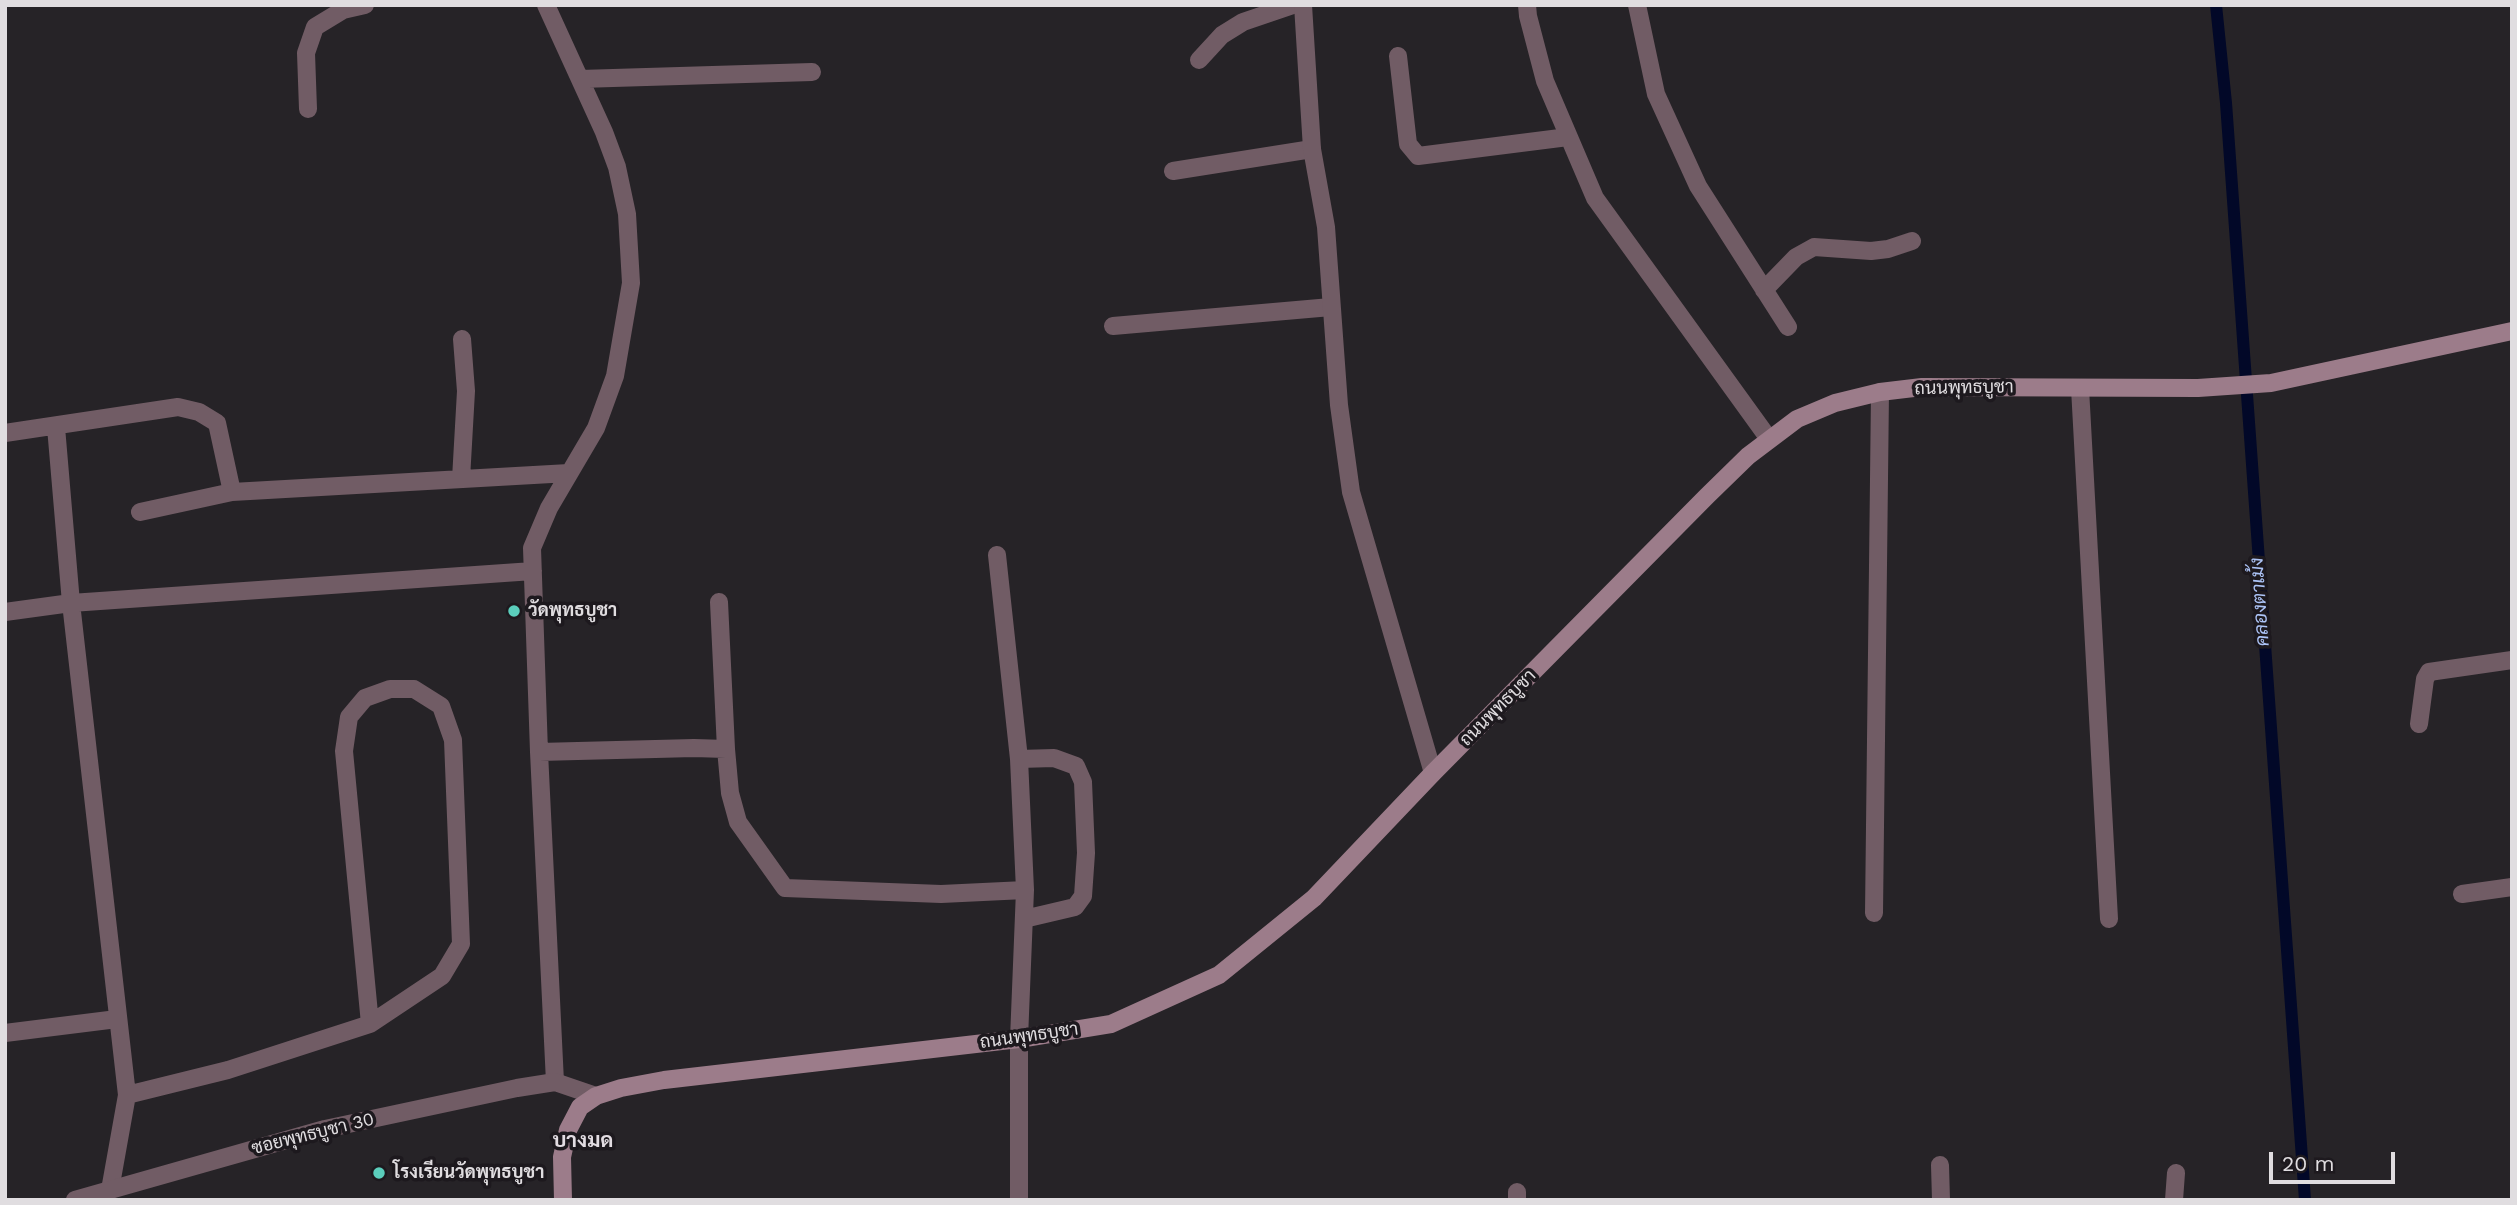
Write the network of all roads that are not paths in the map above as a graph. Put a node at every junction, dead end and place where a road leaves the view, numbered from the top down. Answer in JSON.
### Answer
{"nodes":[{"id":1,"x":365,"y":5,"type":"edge"},
{"id":2,"x":546,"y":5,"type":"edge"},
{"id":3,"x":1293,"y":5,"type":"edge"},
{"id":4,"x":1303,"y":5,"type":"edge"},
{"id":5,"x":1527,"y":5,"type":"edge"},
{"id":6,"x":1637,"y":5,"type":"edge"},
{"id":7,"x":1398,"y":56,"type":"dead end"},
{"id":8,"x":1199,"y":60,"type":"dead end"},
{"id":9,"x":812,"y":72,"type":"dead end"},
{"id":10,"x":580,"y":79,"type":"junction"},
{"id":11,"x":308,"y":109,"type":"dead end"},
{"id":12,"x":1568,"y":136,"type":"junction"},
{"id":13,"x":1312,"y":149,"type":"junction"},
{"id":14,"x":1173,"y":171,"type":"dead end"},
{"id":15,"x":1912,"y":241,"type":"dead end"},
{"id":16,"x":1764,"y":290,"type":"junction"},
{"id":17,"x":1331,"y":307,"type":"junction"},
{"id":18,"x":1113,"y":326,"type":"dead end"},
{"id":19,"x":1788,"y":327,"type":"dead end"},
{"id":20,"x":2512,"y":331,"type":"edge"},
{"id":21,"x":462,"y":339,"type":"dead end"},
{"id":22,"x":2080,"y":388,"type":"junction"},
{"id":23,"x":1881,"y":392,"type":"junction"},
{"id":24,"x":56,"y":427,"type":"junction"},
{"id":25,"x":5,"y":433,"type":"edge"},
{"id":26,"x":1769,"y":439,"type":"junction"},
{"id":27,"x":569,"y":473,"type":"junction"},
{"id":28,"x":461,"y":479,"type":"junction"},
{"id":29,"x":232,"y":492,"type":"junction"},
{"id":30,"x":140,"y":512,"type":"dead end"},
{"id":31,"x":997,"y":555,"type":"dead end"},
{"id":32,"x":533,"y":571,"type":"junction"},
{"id":33,"x":71,"y":603,"type":"junction"},
{"id":34,"x":719,"y":603,"type":"dead end"},
{"id":35,"x":5,"y":612,"type":"edge"},
{"id":36,"x":2512,"y":660,"type":"edge"},
{"id":37,"x":2419,"y":724,"type":"dead end"},
{"id":38,"x":726,"y":749,"type":"junction"},
{"id":39,"x":539,"y":752,"type":"junction"},
{"id":40,"x":1019,"y":759,"type":"junction"},
{"id":41,"x":1433,"y":773,"type":"junction"},
{"id":42,"x":2512,"y":887,"type":"edge"},
{"id":43,"x":1025,"y":890,"type":"junction"},
{"id":44,"x":2462,"y":894,"type":"dead end"},
{"id":45,"x":1874,"y":913,"type":"dead end"},
{"id":46,"x":1024,"y":919,"type":"junction"},
{"id":47,"x":2109,"y":919,"type":"dead end"},
{"id":48,"x":117,"y":1020,"type":"junction"},
{"id":49,"x":370,"y":1024,"type":"junction"},
{"id":50,"x":5,"y":1033,"type":"edge"},
{"id":51,"x":1019,"y":1039,"type":"junction"},
{"id":52,"x":555,"y":1082,"type":"junction"},
{"id":53,"x":127,"y":1095,"type":"junction"},
{"id":54,"x":596,"y":1096,"type":"junction"},
{"id":55,"x":1940,"y":1165,"type":"dead end"},
{"id":56,"x":2176,"y":1173,"type":"dead end"},
{"id":57,"x":110,"y":1190,"type":"junction"},
{"id":58,"x":75,"y":1200,"type":"edge"},
{"id":59,"x":563,"y":1200,"type":"edge"},
{"id":60,"x":1019,"y":1200,"type":"edge"},
{"id":61,"x":1941,"y":1200,"type":"edge"},
{"id":62,"x":2174,"y":1200,"type":"edge"}],
"edges":[{"from":1,"to":11,"type":"street"},
{"from":2,"to":10,"type":"street"},
{"from":3,"to":8,"type":"street"},
{"from":4,"to":13,"type":"street"},
{"from":5,"to":12,"type":"street"},
{"from":6,"to":16,"type":"street"},
{"from":7,"to":12,"type":"street"},
{"from":9,"to":10,"type":"street"},
{"from":10,"to":27,"type":"street"},
{"from":12,"to":26,"type":"street"},
{"from":13,"to":14,"type":"street"},
{"from":13,"to":17,"type":"street"},
{"from":15,"to":16,"type":"street"},
{"from":16,"to":19,"type":"street"},
{"from":17,"to":18,"type":"street"},
{"from":17,"to":41,"type":"street"},
{"from":20,"to":22,"type":"main road","name":"ถนนพุทธบูชา"},
{"from":21,"to":28,"type":"street"},
{"from":22,"to":23,"type":"main road","name":"ถนนพุทธบูชา"},
{"from":22,"to":47,"type":"street"},
{"from":23,"to":26,"type":"main road","name":"ถนนพุทธบูชา"},
{"from":23,"to":45,"type":"street"},
{"from":24,"to":25,"type":"street"},
{"from":24,"to":29,"type":"street"},
{"from":24,"to":33,"type":"street"},
{"from":26,"to":41,"type":"main road","name":"ถนนพุทธบูชา"},
{"from":27,"to":28,"type":"street"},
{"from":27,"to":32,"type":"street"},
{"from":28,"to":29,"type":"street"},
{"from":29,"to":30,"type":"street"},
{"from":31,"to":40,"type":"street"},
{"from":32,"to":33,"type":"street"},
{"from":32,"to":39,"type":"street"},
{"from":33,"to":35,"type":"street"},
{"from":33,"to":48,"type":"street"},
{"from":34,"to":38,"type":"street"},
{"from":36,"to":37,"type":"street"},
{"from":38,"to":39,"type":"street"},
{"from":38,"to":43,"type":"street"},
{"from":39,"to":52,"type":"street"},
{"from":40,"to":43,"type":"street"},
{"from":40,"to":46,"type":"street"},
{"from":41,"to":51,"type":"main road","name":"ถนนพุทธบูชา"},
{"from":42,"to":44,"type":"street"},
{"from":43,"to":46,"type":"street"},
{"from":46,"to":51,"type":"street"},
{"from":48,"to":50,"type":"street"},
{"from":48,"to":53,"type":"street"},
{"from":49,"to":49,"type":"street"},
{"from":49,"to":53,"type":"street"},
{"from":51,"to":54,"type":"main road","name":"ถนนพุทธบูชา"},
{"from":51,"to":60,"type":"street"},
{"from":52,"to":54,"type":"street"},
{"from":52,"to":57,"type":"street","name":"ซอยพุทธบูชา 30"},
{"from":53,"to":57,"type":"street"},
{"from":54,"to":59,"type":"main road"},
{"from":55,"to":61,"type":"street"},
{"from":56,"to":62,"type":"street"},
{"from":57,"to":58,"type":"street","name":"ซอยพุทธบูชา 30"}]}
